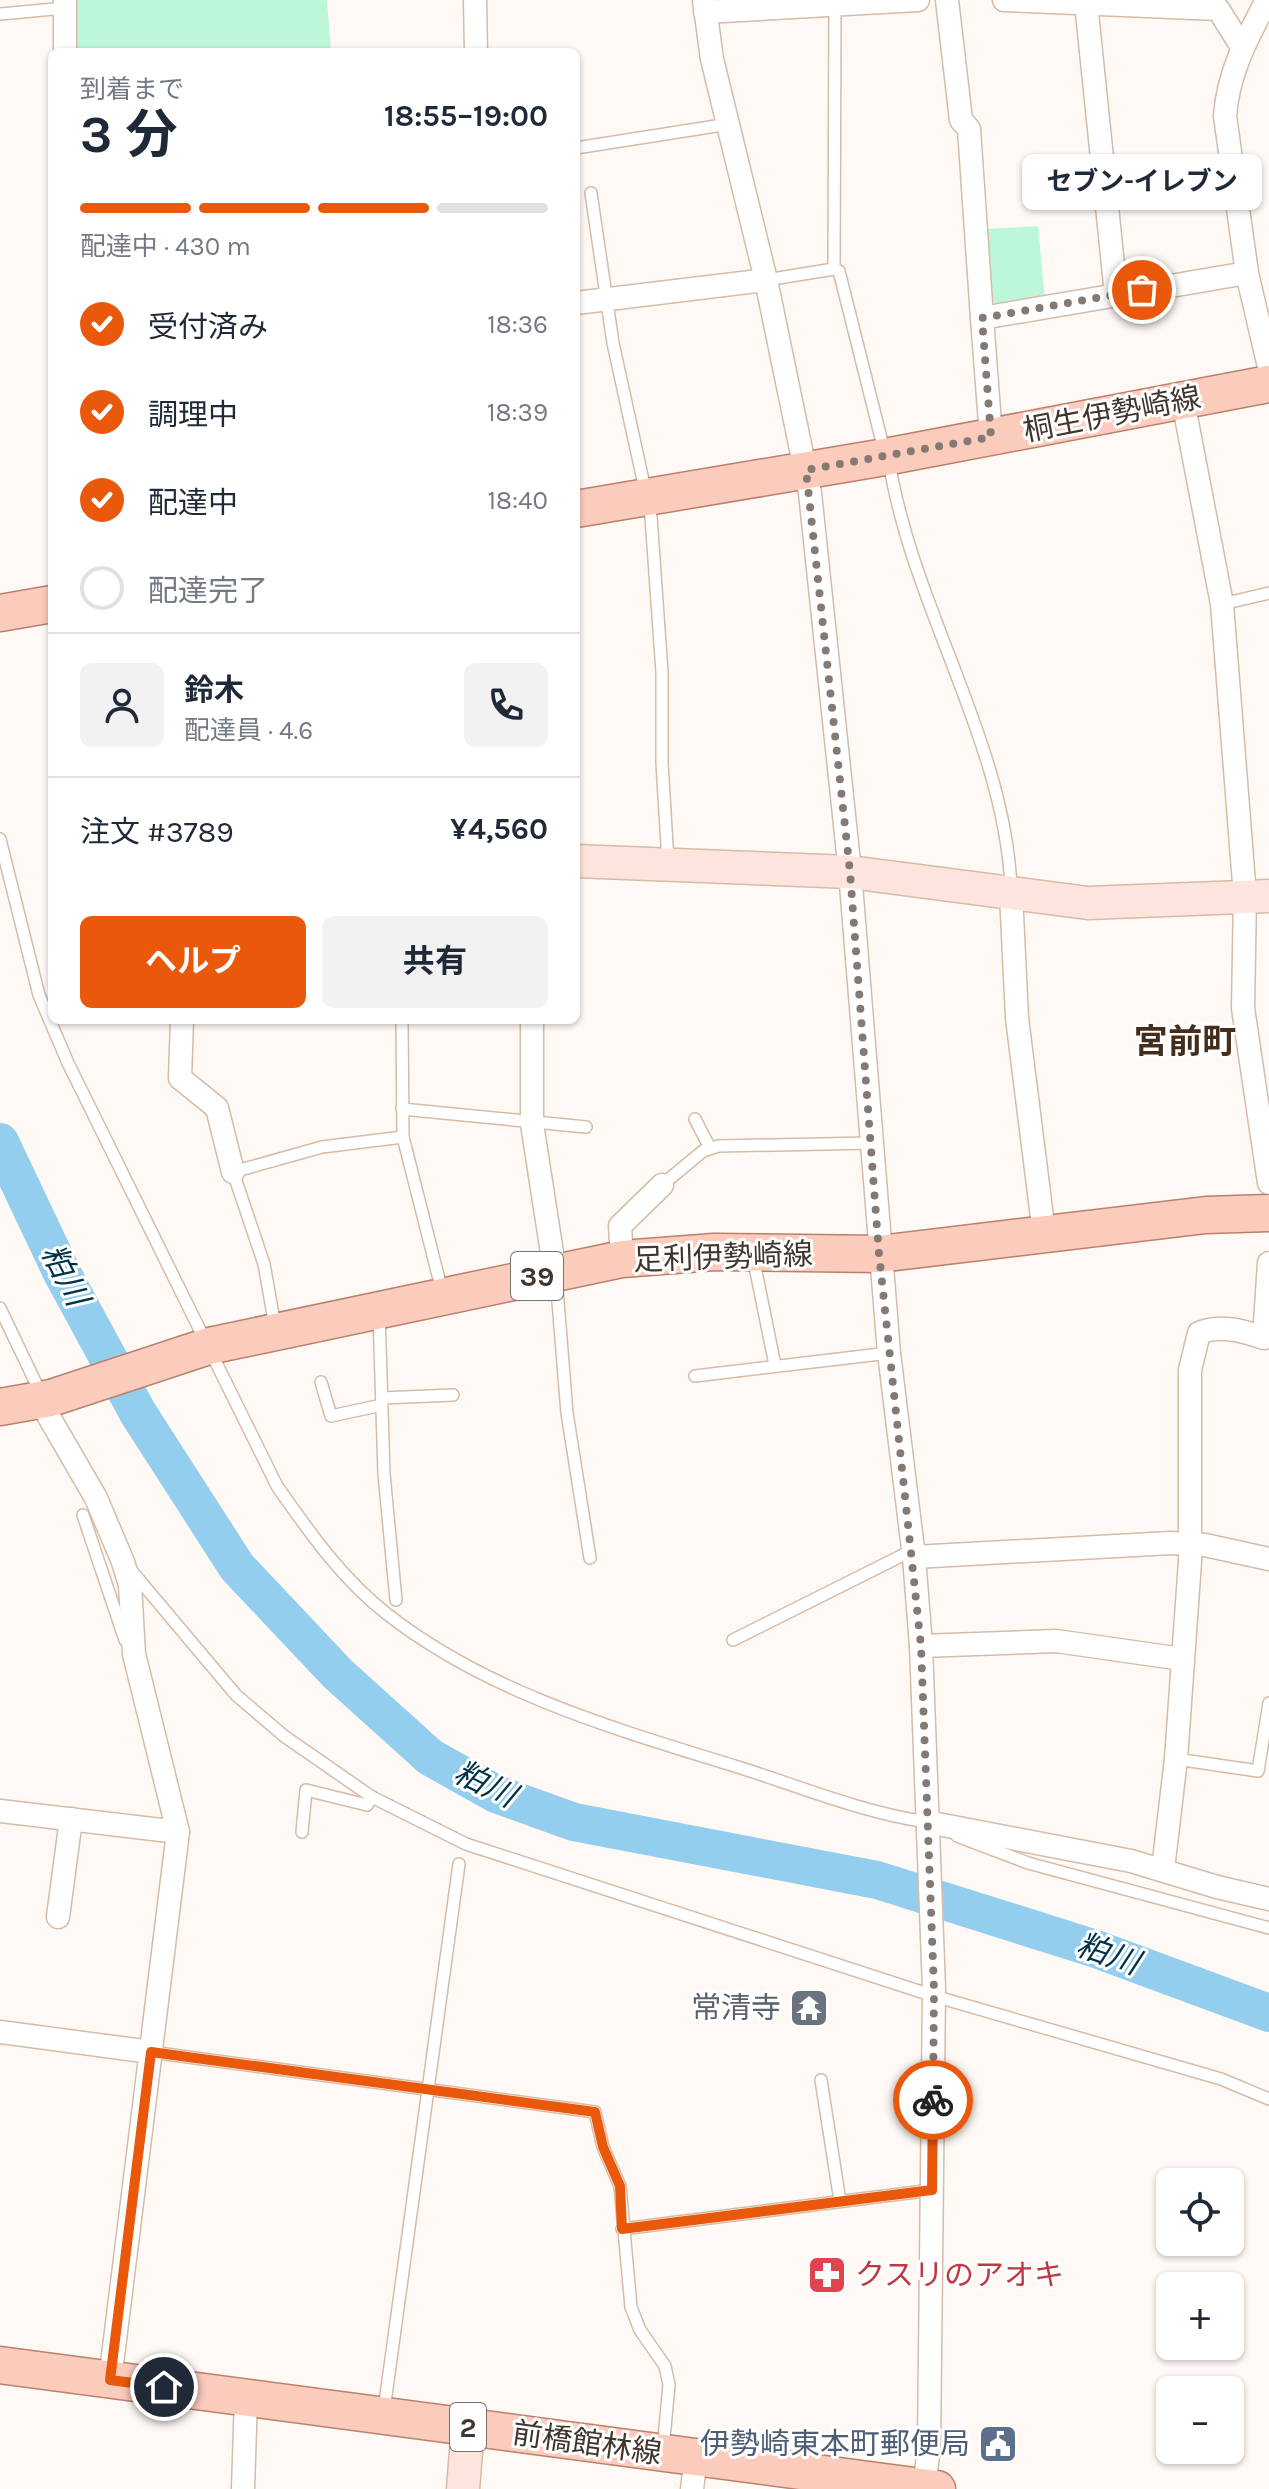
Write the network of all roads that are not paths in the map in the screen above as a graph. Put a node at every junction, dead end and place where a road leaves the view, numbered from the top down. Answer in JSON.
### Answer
{"nodes":[{"id":1,"x":475,"y":0,"type":"edge"},
{"id":2,"x":918,"y":0,"type":"edge"},
{"id":3,"x":947,"y":0,"type":"edge"},
{"id":4,"x":1004,"y":0,"type":"edge"},
{"id":5,"x":1267,"y":0,"type":"edge"},
{"id":6,"x":835,"y":3,"type":"edge"},
{"id":7,"x":1086,"y":3,"type":"junction"},
{"id":8,"x":65,"y":4,"type":"edge"},
{"id":9,"x":704,"y":6,"type":"edge"},
{"id":10,"x":0,"y":14,"type":"edge"},
{"id":11,"x":1242,"y":47,"type":"junction"},
{"id":12,"x":65,"y":48,"type":"edge"},
{"id":13,"x":476,"y":48,"type":"edge"},
{"id":14,"x":729,"y":124,"type":"junction"},
{"id":15,"x":580,"y":147,"type":"edge"},
{"id":16,"x":591,"y":193,"type":"dead end"},
{"id":17,"x":834,"y":269,"type":"junction"},
{"id":18,"x":1247,"y":273,"type":"junction"},
{"id":19,"x":766,"y":280,"type":"junction"},
{"id":20,"x":1116,"y":294,"type":"junction"},
{"id":21,"x":606,"y":299,"type":"junction"},
{"id":22,"x":580,"y":302,"type":"edge"},
{"id":23,"x":982,"y":318,"type":"junction"},
{"id":24,"x":1269,"y":367,"type":"edge"},
{"id":25,"x":1269,"y":384,"type":"edge"},
{"id":26,"x":1183,"y":401,"type":"junction"},
{"id":27,"x":991,"y":437,"type":"junction"},
{"id":28,"x":887,"y":456,"type":"junction"},
{"id":29,"x":806,"y":470,"type":"junction"},
{"id":30,"x":648,"y":496,"type":"junction"},
{"id":31,"x":580,"y":508,"type":"edge"},
{"id":32,"x":1269,"y":593,"type":"edge"},
{"id":33,"x":1222,"y":604,"type":"junction"},
{"id":34,"x":48,"y":605,"type":"edge"},
{"id":35,"x":0,"y":613,"type":"edge"},
{"id":36,"x":0,"y":839,"type":"edge"},
{"id":37,"x":580,"y":861,"type":"edge"},
{"id":38,"x":668,"y":864,"type":"junction"},
{"id":39,"x":850,"y":872,"type":"junction"},
{"id":40,"x":1011,"y":894,"type":"junction"},
{"id":41,"x":1257,"y":896,"type":"edge"},
{"id":42,"x":48,"y":1016,"type":"edge"},
{"id":43,"x":51,"y":1024,"type":"edge"},
{"id":44,"x":182,"y":1024,"type":"edge"},
{"id":45,"x":402,"y":1024,"type":"edge"},
{"id":46,"x":532,"y":1024,"type":"edge"},
{"id":47,"x":402,"y":1109,"type":"junction"},
{"id":48,"x":695,"y":1119,"type":"dead end"},
{"id":49,"x":532,"y":1124,"type":"junction"},
{"id":50,"x":586,"y":1127,"type":"dead end"},
{"id":51,"x":403,"y":1137,"type":"junction"},
{"id":52,"x":871,"y":1143,"type":"junction"},
{"id":53,"x":710,"y":1148,"type":"junction"},
{"id":54,"x":233,"y":1172,"type":"junction"},
{"id":55,"x":1269,"y":1183,"type":"edge"},
{"id":56,"x":662,"y":1185,"type":"joint"},
{"id":57,"x":1269,"y":1213,"type":"edge"},
{"id":58,"x":1044,"y":1233,"type":"junction"},
{"id":59,"x":753,"y":1253,"type":"junction"},
{"id":60,"x":879,"y":1254,"type":"junction"},
{"id":61,"x":622,"y":1259,"type":"junction"},
{"id":62,"x":1269,"y":1263,"type":"edge"},
{"id":63,"x":555,"y":1272,"type":"junction"},
{"id":64,"x":443,"y":1295,"type":"junction"},
{"id":65,"x":0,"y":1308,"type":"edge"},
{"id":66,"x":378,"y":1309,"type":"junction"},
{"id":67,"x":276,"y":1331,"type":"junction"},
{"id":68,"x":1266,"y":1340,"type":"edge"},
{"id":69,"x":205,"y":1347,"type":"junction"},
{"id":70,"x":889,"y":1353,"type":"junction"},
{"id":71,"x":775,"y":1365,"type":"junction"},
{"id":72,"x":695,"y":1376,"type":"dead end"},
{"id":73,"x":321,"y":1382,"type":"dead end"},
{"id":74,"x":453,"y":1395,"type":"dead end"},
{"id":75,"x":48,"y":1399,"type":"junction"},
{"id":76,"x":382,"y":1402,"type":"junction"},
{"id":77,"x":0,"y":1407,"type":"edge"},
{"id":78,"x":83,"y":1515,"type":"dead end"},
{"id":79,"x":1190,"y":1543,"type":"junction"},
{"id":80,"x":913,"y":1554,"type":"junction"},
{"id":81,"x":590,"y":1558,"type":"dead end"},
{"id":82,"x":1269,"y":1559,"type":"edge"},
{"id":83,"x":123,"y":1562,"type":"junction"},
{"id":84,"x":396,"y":1600,"type":"dead end"},
{"id":85,"x":733,"y":1640,"type":"dead end"},
{"id":86,"x":921,"y":1646,"type":"junction"},
{"id":87,"x":134,"y":1654,"type":"junction"},
{"id":88,"x":1182,"y":1659,"type":"junction"},
{"id":89,"x":1269,"y":1703,"type":"edge"},
{"id":90,"x":1176,"y":1759,"type":"junction"},
{"id":91,"x":372,"y":1797,"type":"junction"},
{"id":92,"x":0,"y":1811,"type":"edge"},
{"id":93,"x":71,"y":1819,"type":"junction"},
{"id":94,"x":930,"y":1826,"type":"junction"},
{"id":95,"x":178,"y":1832,"type":"junction"},
{"id":96,"x":302,"y":1832,"type":"dead end"},
{"id":97,"x":459,"y":1864,"type":"dead end"},
{"id":98,"x":1163,"y":1869,"type":"junction"},
{"id":99,"x":1269,"y":1899,"type":"edge"},
{"id":100,"x":58,"y":1917,"type":"dead end"},
{"id":101,"x":1269,"y":1928,"type":"edge"},
{"id":102,"x":934,"y":1992,"type":"junction"},
{"id":103,"x":0,"y":2032,"type":"edge"},
{"id":104,"x":151,"y":2052,"type":"junction"},
{"id":105,"x":821,"y":2080,"type":"dead end"},
{"id":106,"x":426,"y":2089,"type":"junction"},
{"id":107,"x":1269,"y":2099,"type":"edge"},
{"id":108,"x":932,"y":2190,"type":"junction"},
{"id":109,"x":840,"y":2201,"type":"junction"},
{"id":110,"x":622,"y":2229,"type":"junction"},
{"id":111,"x":0,"y":2365,"type":"edge"},
{"id":112,"x":110,"y":2380,"type":"junction"},
{"id":113,"x":246,"y":2398,"type":"junction"},
{"id":114,"x":384,"y":2415,"type":"junction"},
{"id":115,"x":468,"y":2427,"type":"junction"},
{"id":116,"x":684,"y":2466,"type":"edge"},
{"id":117,"x":928,"y":2488,"type":"edge"},
{"id":118,"x":243,"y":2489,"type":"edge"},
{"id":119,"x":463,"y":2489,"type":"edge"}],
"edges":[{"from":1,"to":13,"type":"street"},
{"from":2,"to":6,"type":"street"},
{"from":3,"to":23,"type":"street"},
{"from":4,"to":7,"type":"street"},
{"from":5,"to":11,"type":"street"},
{"from":6,"to":9,"type":"street"},
{"from":6,"to":17,"type":"lane"},
{"from":7,"to":11,"type":"street"},
{"from":7,"to":20,"type":"street"},
{"from":8,"to":10,"type":"lane"},
{"from":8,"to":12,"type":"street"},
{"from":9,"to":14,"type":"street"},
{"from":11,"to":18,"type":"street"},
{"from":14,"to":15,"type":"lane"},
{"from":14,"to":19,"type":"street"},
{"from":16,"to":21,"type":"lane"},
{"from":17,"to":19,"type":"lane"},
{"from":17,"to":28,"type":"lane"},
{"from":18,"to":20,"type":"street"},
{"from":18,"to":24,"type":"street"},
{"from":19,"to":21,"type":"street"},
{"from":19,"to":29,"type":"street"},
{"from":20,"to":23,"type":"street"},
{"from":21,"to":22,"type":"street"},
{"from":21,"to":30,"type":"lane"},
{"from":23,"to":27,"type":"street"},
{"from":25,"to":26,"type":"main road","name":"桐生伊勢崎線"},
{"from":26,"to":27,"type":"main road","name":"桐生伊勢崎線"},
{"from":26,"to":33,"type":"street"},
{"from":27,"to":28,"type":"main road","name":"桐生伊勢崎線"},
{"from":28,"to":29,"type":"main road","name":"桐生伊勢崎線"},
{"from":28,"to":40,"type":"lane"},
{"from":29,"to":30,"type":"main road","name":"桐生伊勢崎線"},
{"from":29,"to":39,"type":"street"},
{"from":30,"to":31,"type":"main road","name":"桐生伊勢崎線"},
{"from":30,"to":38,"type":"lane"},
{"from":32,"to":33,"type":"lane"},
{"from":33,"to":41,"type":"street"},
{"from":34,"to":35,"type":"main road"},
{"from":36,"to":42,"type":"lane"},
{"from":37,"to":38,"type":"street"},
{"from":38,"to":39,"type":"street"},
{"from":39,"to":40,"type":"street"},
{"from":39,"to":52,"type":"street"},
{"from":40,"to":41,"type":"street"},
{"from":40,"to":58,"type":"street"},
{"from":41,"to":55,"type":"street"},
{"from":43,"to":69,"type":"lane"},
{"from":44,"to":54,"type":"street"},
{"from":45,"to":47,"type":"lane"},
{"from":46,"to":49,"type":"street"},
{"from":47,"to":49,"type":"lane"},
{"from":47,"to":51,"type":"lane"},
{"from":48,"to":53,"type":"lane"},
{"from":49,"to":50,"type":"lane"},
{"from":49,"to":63,"type":"street"},
{"from":51,"to":54,"type":"lane"},
{"from":51,"to":64,"type":"lane"},
{"from":52,"to":53,"type":"lane"},
{"from":52,"to":60,"type":"street"},
{"from":53,"to":56,"type":"lane"},
{"from":54,"to":67,"type":"lane"},
{"from":56,"to":61,"type":"street"},
{"from":57,"to":58,"type":"main road","name":"足利伊勢崎線","number":"39"},
{"from":58,"to":60,"type":"main road","name":"足利伊勢崎線","number":"39"},
{"from":59,"to":60,"type":"main road","name":"足利伊勢崎線","number":"39"},
{"from":59,"to":61,"type":"main road","name":"足利伊勢崎線","number":"39"},
{"from":59,"to":71,"type":"lane"},
{"from":60,"to":70,"type":"street"},
{"from":61,"to":63,"type":"main road","name":"足利伊勢崎線","number":"39"},
{"from":62,"to":68,"type":"street"},
{"from":63,"to":64,"type":"main road","name":"足利伊勢崎線","number":"39"},
{"from":63,"to":81,"type":"lane"},
{"from":64,"to":66,"type":"main road","name":"足利伊勢崎線","number":"39"},
{"from":65,"to":75,"type":"lane"},
{"from":66,"to":67,"type":"main road","name":"足利伊勢崎線","number":"39"},
{"from":66,"to":76,"type":"lane"},
{"from":67,"to":69,"type":"main road","name":"足利伊勢崎線","number":"39"},
{"from":68,"to":79,"type":"street"},
{"from":69,"to":75,"type":"main road","name":"足利伊勢崎線","number":"39"},
{"from":69,"to":94,"type":"lane"},
{"from":70,"to":71,"type":"lane"},
{"from":70,"to":80,"type":"street"},
{"from":71,"to":72,"type":"lane"},
{"from":73,"to":76,"type":"lane"},
{"from":74,"to":76,"type":"lane"},
{"from":75,"to":77,"type":"main road","name":"足利伊勢崎線","number":"39"},
{"from":75,"to":83,"type":"street"},
{"from":76,"to":84,"type":"lane"},
{"from":78,"to":87,"type":"lane"},
{"from":79,"to":80,"type":"street"},
{"from":79,"to":82,"type":"street"},
{"from":79,"to":88,"type":"street"},
{"from":80,"to":85,"type":"lane"},
{"from":80,"to":86,"type":"street"},
{"from":83,"to":87,"type":"street"},
{"from":83,"to":91,"type":"lane"},
{"from":86,"to":88,"type":"street"},
{"from":86,"to":94,"type":"street"},
{"from":87,"to":95,"type":"street"},
{"from":88,"to":90,"type":"street"},
{"from":89,"to":90,"type":"lane"},
{"from":90,"to":98,"type":"street"},
{"from":91,"to":96,"type":"lane"},
{"from":91,"to":102,"type":"lane"},
{"from":92,"to":93,"type":"street"},
{"from":93,"to":95,"type":"street"},
{"from":93,"to":100,"type":"street"},
{"from":94,"to":98,"type":"street"},
{"from":94,"to":101,"type":"lane"},
{"from":94,"to":102,"type":"street"},
{"from":95,"to":104,"type":"street"},
{"from":97,"to":106,"type":"lane"},
{"from":98,"to":99,"type":"street"},
{"from":102,"to":107,"type":"lane"},
{"from":102,"to":108,"type":"street"},
{"from":103,"to":104,"type":"street"},
{"from":104,"to":106,"type":"lane"},
{"from":104,"to":112,"type":"street"},
{"from":105,"to":109,"type":"lane"},
{"from":106,"to":110,"type":"lane"},
{"from":106,"to":114,"type":"lane"},
{"from":108,"to":109,"type":"lane"},
{"from":108,"to":117,"type":"street"},
{"from":109,"to":110,"type":"lane"},
{"from":110,"to":116,"type":"lane"},
{"from":111,"to":112,"type":"main road","name":"前橋館林線","number":"2"},
{"from":112,"to":113,"type":"main road","name":"前橋館林線","number":"2"},
{"from":113,"to":114,"type":"main road","name":"前橋館林線","number":"2"},
{"from":113,"to":118,"type":"street"},
{"from":114,"to":115,"type":"main road","name":"前橋館林線","number":"2"},
{"from":115,"to":116,"type":"main road","name":"前橋館林線","number":"2"},
{"from":115,"to":119,"type":"street"},
{"from":116,"to":117,"type":"main road","name":"前橋館林線","number":"2"}]}
